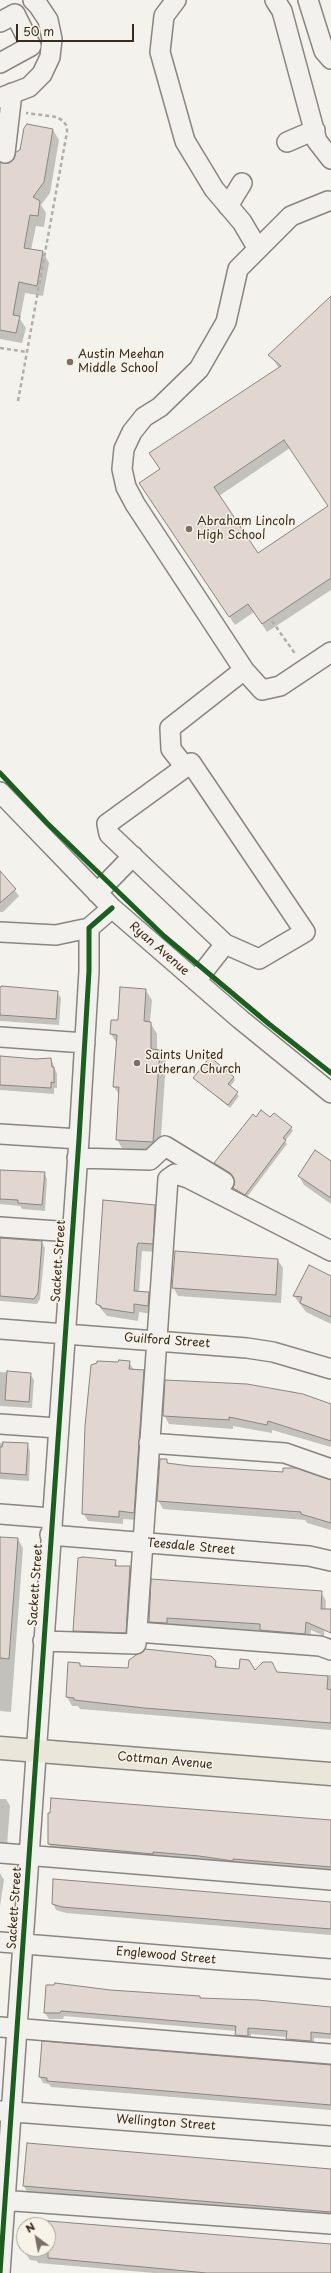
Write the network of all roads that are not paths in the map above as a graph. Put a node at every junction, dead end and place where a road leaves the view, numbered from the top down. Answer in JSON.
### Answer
{"nodes":[{"id":1,"x":176,"y":0,"type":"edge"},
{"id":2,"x":275,"y":0,"type":"edge"},
{"id":3,"x":308,"y":0,"type":"edge"},
{"id":4,"x":36,"y":2,"type":"edge"},
{"id":5,"x":0,"y":22,"type":"edge"},
{"id":6,"x":20,"y":23,"type":"junction"},
{"id":7,"x":331,"y":59,"type":"edge"},
{"id":8,"x":0,"y":63,"type":"edge"},
{"id":9,"x":6,"y":96,"type":"edge"},
{"id":10,"x":315,"y":130,"type":"junction"},
{"id":11,"x":287,"y":142,"type":"dead end"},
{"id":12,"x":5,"y":153,"type":"dead end"},
{"id":13,"x":331,"y":159,"type":"edge"},
{"id":14,"x":242,"y":184,"type":"dead end"},
{"id":15,"x":330,"y":201,"type":"edge"},
{"id":16,"x":228,"y":206,"type":"junction"},
{"id":17,"x":258,"y":249,"type":"junction"},
{"id":18,"x":331,"y":652,"type":"edge"},
{"id":19,"x":244,"y":670,"type":"junction"},
{"id":20,"x":185,"y":767,"type":"junction"},
{"id":21,"x":0,"y":792,"type":"edge"},
{"id":22,"x":133,"y":856,"type":"junction"},
{"id":23,"x":97,"y":893,"type":"junction"},
{"id":24,"x":112,"y":908,"type":"junction"},
{"id":25,"x":89,"y":928,"type":"junction"},
{"id":26,"x":0,"y":932,"type":"edge"},
{"id":27,"x":225,"y":944,"type":"junction"},
{"id":28,"x":196,"y":981,"type":"junction"},
{"id":29,"x":0,"y":1037,"type":"edge"},
{"id":30,"x":85,"y":1043,"type":"junction"},
{"id":31,"x":331,"y":1093,"type":"edge"},
{"id":32,"x":0,"y":1134,"type":"edge"},
{"id":33,"x":78,"y":1149,"type":"junction"},
{"id":34,"x":224,"y":1182,"type":"dead end"},
{"id":35,"x":0,"y":1227,"type":"edge"},
{"id":36,"x":72,"y":1232,"type":"junction"},
{"id":37,"x":331,"y":1251,"type":"edge"},
{"id":38,"x":0,"y":1329,"type":"edge"},
{"id":39,"x":64,"y":1334,"type":"junction"},
{"id":40,"x":155,"y":1340,"type":"junction"},
{"id":41,"x":331,"y":1369,"type":"edge"},
{"id":42,"x":0,"y":1424,"type":"edge"},
{"id":43,"x":57,"y":1428,"type":"junction"},
{"id":44,"x":149,"y":1444,"type":"junction"},
{"id":45,"x":331,"y":1469,"type":"edge"},
{"id":46,"x":0,"y":1514,"type":"edge"},
{"id":47,"x":50,"y":1526,"type":"junction"},
{"id":48,"x":143,"y":1543,"type":"junction"},
{"id":49,"x":331,"y":1561,"type":"edge"},
{"id":50,"x":137,"y":1632,"type":"junction"},
{"id":51,"x":42,"y":1641,"type":"junction"},
{"id":52,"x":331,"y":1650,"type":"edge"},
{"id":53,"x":0,"y":1748,"type":"edge"},
{"id":54,"x":36,"y":1751,"type":"junction"},
{"id":55,"x":331,"y":1774,"type":"edge"},
{"id":56,"x":0,"y":1853,"type":"edge"},
{"id":57,"x":29,"y":1855,"type":"junction"},
{"id":58,"x":331,"y":1880,"type":"edge"},
{"id":59,"x":0,"y":1942,"type":"edge"},
{"id":60,"x":23,"y":1944,"type":"junction"},
{"id":61,"x":331,"y":1969,"type":"edge"},
{"id":62,"x":9,"y":2028,"type":"edge"},
{"id":63,"x":331,"y":2054,"type":"edge"},
{"id":64,"x":6,"y":2112,"type":"edge"},
{"id":65,"x":331,"y":2136,"type":"edge"},
{"id":66,"x":3,"y":2200,"type":"edge"},
{"id":67,"x":331,"y":2224,"type":"edge"},
{"id":68,"x":0,"y":2273,"type":"edge"}],
"edges":[{"from":1,"to":16,"type":"street"},
{"from":2,"to":10,"type":"street"},
{"from":3,"to":7,"type":"street"},
{"from":4,"to":6,"type":"street"},
{"from":4,"to":9,"type":"street"},
{"from":5,"to":6,"type":"street"},
{"from":6,"to":8,"type":"street"},
{"from":9,"to":12,"type":"street"},
{"from":10,"to":11,"type":"street"},
{"from":10,"to":13,"type":"street"},
{"from":14,"to":16,"type":"street"},
{"from":15,"to":17,"type":"street"},
{"from":16,"to":17,"type":"street"},
{"from":17,"to":19,"type":"street"},
{"from":18,"to":19,"type":"street"},
{"from":19,"to":20,"type":"street"},
{"from":20,"to":22,"type":"street"},
{"from":20,"to":27,"type":"street"},
{"from":21,"to":23,"type":"street","name":"Ryan Avenue"},
{"from":22,"to":23,"type":"street"},
{"from":22,"to":27,"type":"street"},
{"from":23,"to":24,"type":"street","name":"Ryan Avenue"},
{"from":24,"to":25,"type":"street"},
{"from":24,"to":28,"type":"street","name":"Ryan Avenue"},
{"from":25,"to":26,"type":"street"},
{"from":25,"to":30,"type":"street","name":"Sackett Street"},
{"from":27,"to":28,"type":"street"},
{"from":28,"to":31,"type":"street","name":"Ryan Avenue"},
{"from":29,"to":30,"type":"street"},
{"from":30,"to":33,"type":"street","name":"Sackett Street"},
{"from":32,"to":33,"type":"street"},
{"from":33,"to":34,"type":"street"},
{"from":33,"to":36,"type":"street","name":"Sackett Street"},
{"from":35,"to":36,"type":"street"},
{"from":36,"to":39,"type":"street","name":"Sackett Street"},
{"from":37,"to":40,"type":"street"},
{"from":38,"to":39,"type":"street","name":"Guilford Street"},
{"from":39,"to":40,"type":"street","name":"Guilford Street"},
{"from":39,"to":43,"type":"street","name":"Sackett Street"},
{"from":40,"to":41,"type":"street","name":"Guilford Street"},
{"from":40,"to":44,"type":"street"},
{"from":42,"to":43,"type":"street"},
{"from":43,"to":47,"type":"street","name":"Sackett Street"},
{"from":44,"to":45,"type":"street"},
{"from":44,"to":48,"type":"street"},
{"from":46,"to":47,"type":"street","name":"Teesdale Street"},
{"from":47,"to":48,"type":"street","name":"Teesdale Street"},
{"from":47,"to":51,"type":"street","name":"Sackett Street"},
{"from":48,"to":49,"type":"street","name":"Teesdale Street"},
{"from":48,"to":50,"type":"street"},
{"from":50,"to":51,"type":"street"},
{"from":50,"to":52,"type":"street"},
{"from":51,"to":54,"type":"street","name":"Sackett Street"},
{"from":53,"to":54,"type":"main road","name":"Cottman Avenue"},
{"from":54,"to":55,"type":"main road","name":"Cottman Avenue"},
{"from":54,"to":57,"type":"street","name":"Sackett Street"},
{"from":56,"to":57,"type":"street"},
{"from":57,"to":58,"type":"street"},
{"from":57,"to":60,"type":"street","name":"Sackett Street"},
{"from":59,"to":60,"type":"street","name":"Englewood Street"},
{"from":60,"to":61,"type":"street","name":"Englewood Street"},
{"from":60,"to":62,"type":"street","name":"Sackett Street"},
{"from":62,"to":63,"type":"street"},
{"from":62,"to":64,"type":"street","name":"Sackett Street"},
{"from":64,"to":65,"type":"street","name":"Wellington Street"},
{"from":64,"to":66,"type":"street","name":"Sackett Street"},
{"from":66,"to":67,"type":"street"},
{"from":66,"to":68,"type":"street","name":"Sackett Street"}]}
